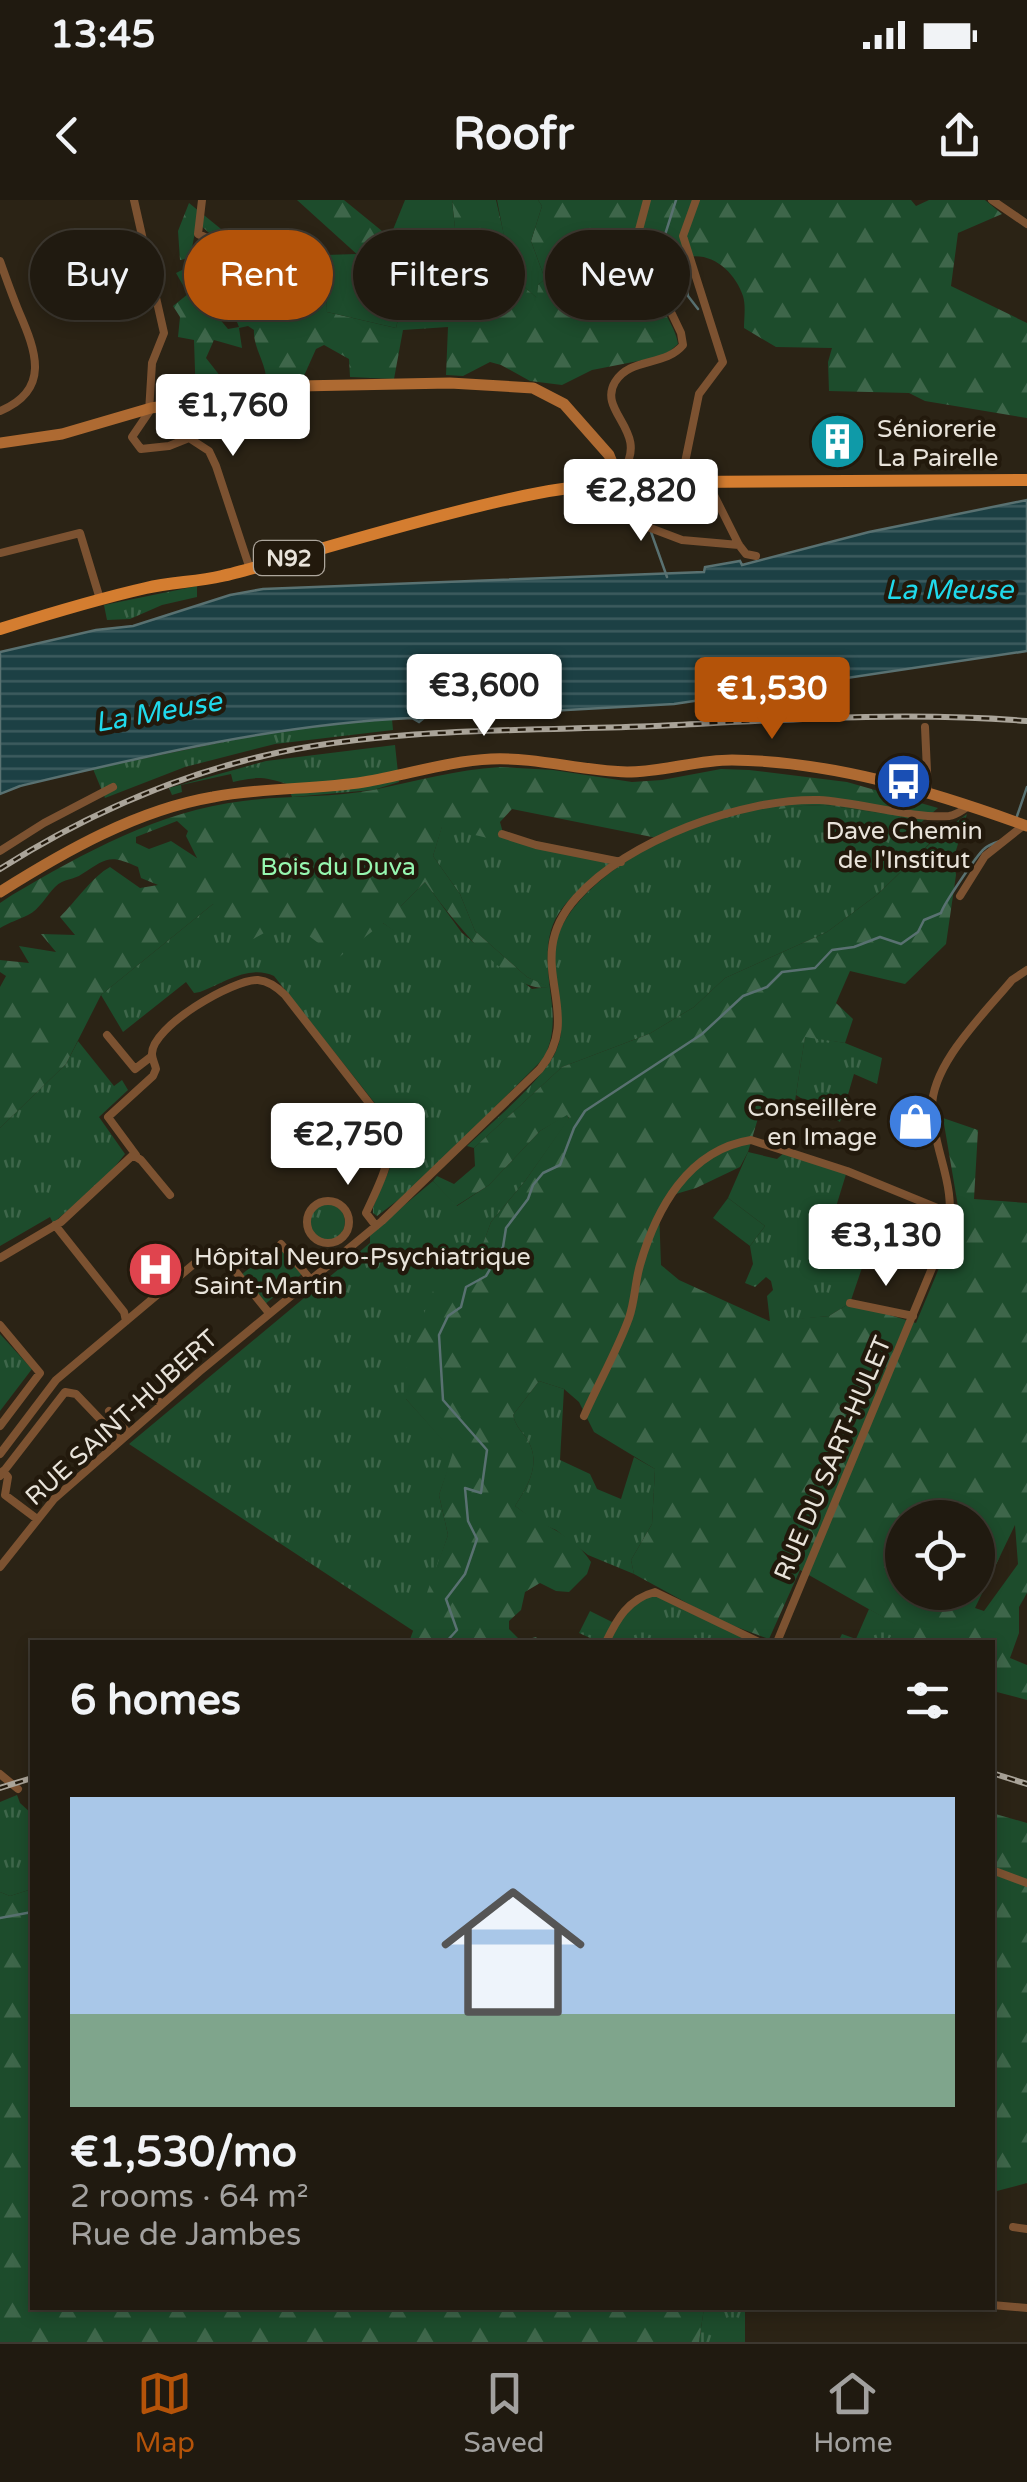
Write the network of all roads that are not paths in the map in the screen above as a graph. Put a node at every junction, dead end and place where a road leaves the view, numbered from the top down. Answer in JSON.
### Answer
{"nodes":[{"id":1,"x":134,"y":200,"type":"edge"},
{"id":2,"x":202,"y":200,"type":"edge"},
{"id":3,"x":647,"y":200,"type":"edge"},
{"id":4,"x":696,"y":200,"type":"edge"},
{"id":5,"x":992,"y":200,"type":"edge"},
{"id":6,"x":1027,"y":224,"type":"edge"},
{"id":7,"x":198,"y":230,"type":"edge"},
{"id":8,"x":0,"y":260,"type":"edge"},
{"id":9,"x":150,"y":408,"type":"junction"},
{"id":10,"x":0,"y":411,"type":"edge"},
{"id":11,"x":0,"y":444,"type":"edge"},
{"id":12,"x":619,"y":477,"type":"junction"},
{"id":13,"x":1027,"y":480,"type":"edge"},
{"id":14,"x":681,"y":482,"type":"junction"},
{"id":15,"x":707,"y":483,"type":"junction"},
{"id":16,"x":578,"y":486,"type":"junction"},
{"id":17,"x":739,"y":545,"type":"junction"},
{"id":18,"x":0,"y":553,"type":"edge"},
{"id":19,"x":756,"y":556,"type":"dead end"},
{"id":20,"x":250,"y":568,"type":"junction"},
{"id":21,"x":100,"y":599,"type":"junction"},
{"id":22,"x":0,"y":628,"type":"edge"},
{"id":23,"x":925,"y":727,"type":"dead end"},
{"id":24,"x":113,"y":787,"type":"dead end"},
{"id":25,"x":928,"y":794,"type":"junction"},
{"id":26,"x":969,"y":806,"type":"junction"},
{"id":27,"x":1026,"y":825,"type":"edge"},
{"id":28,"x":502,"y":834,"type":"dead end"},
{"id":29,"x":0,"y":851,"type":"edge"},
{"id":30,"x":621,"y":862,"type":"junction"},
{"id":31,"x":0,"y":892,"type":"edge"},
{"id":32,"x":960,"y":896,"type":"dead end"},
{"id":33,"x":1027,"y":970,"type":"edge"},
{"id":34,"x":107,"y":1035,"type":"dead end"},
{"id":35,"x":152,"y":1056,"type":"junction"},
{"id":36,"x":136,"y":1155,"type":"junction"},
{"id":37,"x":170,"y":1195,"type":"dead end"},
{"id":38,"x":952,"y":1214,"type":"junction"},
{"id":39,"x":55,"y":1225,"type":"junction"},
{"id":40,"x":376,"y":1226,"type":"junction"},
{"id":41,"x":342,"y":1238,"type":"junction"},
{"id":42,"x":282,"y":1244,"type":"dead end"},
{"id":43,"x":350,"y":1247,"type":"junction"},
{"id":44,"x":0,"y":1258,"type":"edge"},
{"id":45,"x":310,"y":1279,"type":"junction"},
{"id":46,"x":850,"y":1303,"type":"dead end"},
{"id":47,"x":269,"y":1314,"type":"junction"},
{"id":48,"x":913,"y":1316,"type":"junction"},
{"id":49,"x":126,"y":1321,"type":"junction"},
{"id":50,"x":0,"y":1326,"type":"edge"},
{"id":51,"x":40,"y":1373,"type":"junction"},
{"id":52,"x":62,"y":1374,"type":"junction"},
{"id":53,"x":50,"y":1387,"type":"junction"},
{"id":54,"x":142,"y":1387,"type":"dead end"},
{"id":55,"x":71,"y":1391,"type":"junction"},
{"id":56,"x":57,"y":1400,"type":"junction"},
{"id":57,"x":162,"y":1404,"type":"junction"},
{"id":58,"x":109,"y":1412,"type":"dead end"},
{"id":59,"x":584,"y":1416,"type":"dead end"},
{"id":60,"x":0,"y":1426,"type":"edge"},
{"id":61,"x":124,"y":1436,"type":"junction"},
{"id":62,"x":0,"y":1454,"type":"edge"},
{"id":63,"x":2,"y":1473,"type":"edge"},
{"id":64,"x":37,"y":1519,"type":"junction"},
{"id":65,"x":0,"y":1568,"type":"edge"},
{"id":66,"x":607,"y":1640,"type":"edge"},
{"id":67,"x":754,"y":1640,"type":"edge"},
{"id":68,"x":778,"y":1640,"type":"edge"},
{"id":69,"x":0,"y":1774,"type":"edge"},
{"id":70,"x":18,"y":1789,"type":"dead end"},
{"id":71,"x":995,"y":1871,"type":"edge"},
{"id":72,"x":1027,"y":1883,"type":"edge"},
{"id":73,"x":1013,"y":2227,"type":"dead end"},
{"id":74,"x":1027,"y":2229,"type":"edge"},
{"id":75,"x":995,"y":2305,"type":"edge"},
{"id":76,"x":1027,"y":2308,"type":"edge"}],
"edges":[{"from":1,"to":9,"type":"street"},
{"from":2,"to":7,"type":"street"},
{"from":3,"to":12,"type":"street"},
{"from":4,"to":14,"type":"street"},
{"from":5,"to":6,"type":"street"},
{"from":8,"to":10,"type":"street"},
{"from":9,"to":11,"type":"main road"},
{"from":9,"to":12,"type":"main road"},
{"from":9,"to":20,"type":"street"},
{"from":12,"to":14,"type":"main road","number":"N92"},
{"from":12,"to":16,"type":"main road","number":"N92"},
{"from":13,"to":15,"type":"main road","number":"N92"},
{"from":14,"to":15,"type":"main road","number":"N92"},
{"from":15,"to":17,"type":"street"},
{"from":16,"to":17,"type":"street"},
{"from":16,"to":20,"type":"main road","number":"N92"},
{"from":17,"to":19,"type":"street"},
{"from":18,"to":21,"type":"street"},
{"from":20,"to":21,"type":"main road","number":"N92"},
{"from":21,"to":22,"type":"main road","number":"N92"},
{"from":23,"to":25,"type":"street"},
{"from":24,"to":29,"type":"street"},
{"from":25,"to":26,"type":"main road"},
{"from":25,"to":31,"type":"main road"},
{"from":26,"to":27,"type":"main road"},
{"from":26,"to":30,"type":"street","name":"RUE SAINT-HUBERT"},
{"from":27,"to":32,"type":"street"},
{"from":28,"to":30,"type":"street"},
{"from":30,"to":40,"type":"street","name":"RUE SAINT-HUBERT"},
{"from":33,"to":38,"type":"street","name":"RUE DU SART-HULET"},
{"from":34,"to":35,"type":"street"},
{"from":35,"to":36,"type":"street"},
{"from":35,"to":40,"type":"street"},
{"from":36,"to":37,"type":"street"},
{"from":36,"to":39,"type":"street"},
{"from":38,"to":48,"type":"street","name":"RUE DU SART-HULET"},
{"from":38,"to":59,"type":"street"},
{"from":39,"to":44,"type":"street"},
{"from":39,"to":49,"type":"street"},
{"from":40,"to":43,"type":"street","name":"RUE SAINT-HUBERT"},
{"from":41,"to":41,"type":"street"},
{"from":41,"to":43,"type":"street"},
{"from":42,"to":45,"type":"street"},
{"from":43,"to":45,"type":"street","name":"RUE SAINT-HUBERT"},
{"from":45,"to":47,"type":"street","name":"RUE SAINT-HUBERT"},
{"from":46,"to":48,"type":"street"},
{"from":47,"to":49,"type":"street"},
{"from":47,"to":57,"type":"street","name":"RUE SAINT-HUBERT"},
{"from":48,"to":68,"type":"street","name":"RUE DU SART-HULET"},
{"from":49,"to":52,"type":"street"},
{"from":50,"to":51,"type":"street"},
{"from":51,"to":53,"type":"street"},
{"from":51,"to":60,"type":"street"},
{"from":52,"to":53,"type":"street"},
{"from":52,"to":55,"type":"street"},
{"from":53,"to":56,"type":"street"},
{"from":53,"to":62,"type":"street"},
{"from":54,"to":57,"type":"street"},
{"from":55,"to":56,"type":"street"},
{"from":55,"to":61,"type":"street"},
{"from":56,"to":63,"type":"street"},
{"from":57,"to":61,"type":"street","name":"RUE SAINT-HUBERT"},
{"from":58,"to":61,"type":"street"},
{"from":61,"to":64,"type":"street","name":"RUE SAINT-HUBERT"},
{"from":63,"to":64,"type":"street"},
{"from":64,"to":65,"type":"street","name":"RUE SAINT-HUBERT"},
{"from":66,"to":67,"type":"street"},
{"from":69,"to":70,"type":"street"},
{"from":71,"to":72,"type":"street"},
{"from":73,"to":74,"type":"street"},
{"from":75,"to":76,"type":"street"}]}
